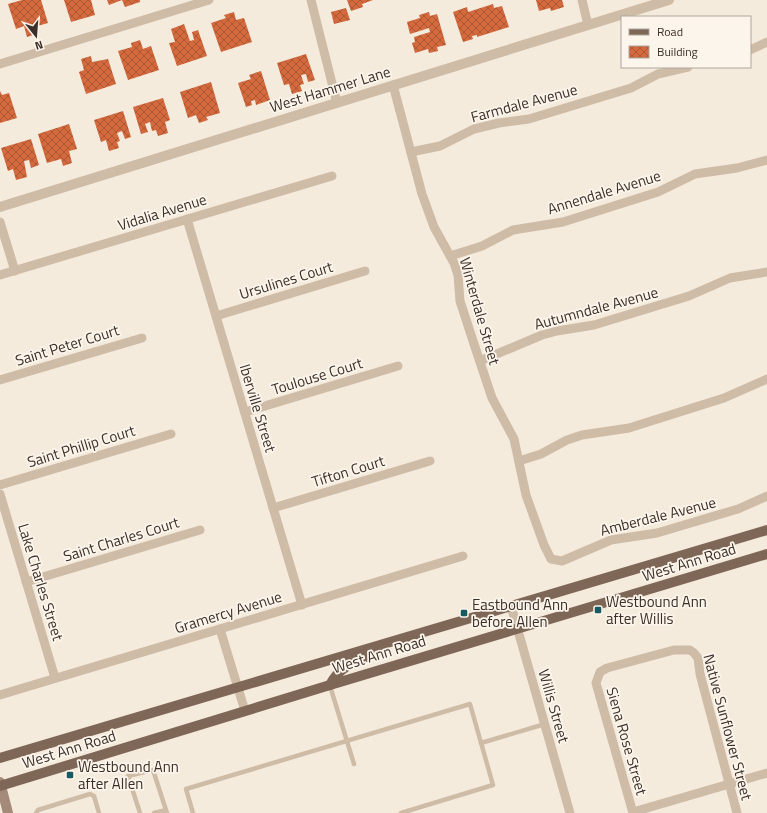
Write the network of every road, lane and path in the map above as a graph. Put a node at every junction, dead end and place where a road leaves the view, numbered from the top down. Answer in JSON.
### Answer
{"nodes":[{"id":1,"x":209,"y":0,"type":"edge"},
{"id":2,"x":311,"y":0,"type":"edge"},
{"id":3,"x":582,"y":0,"type":"edge"},
{"id":4,"x":669,"y":0,"type":"edge"},
{"id":5,"x":588,"y":24,"type":"junction"},
{"id":6,"x":767,"y":42,"type":"edge"},
{"id":7,"x":751,"y":50,"type":"edge"},
{"id":8,"x":0,"y":64,"type":"edge"},
{"id":9,"x":684,"y":68,"type":"edge"},
{"id":10,"x":393,"y":86,"type":"junction"},
{"id":11,"x":337,"y":103,"type":"junction"},
{"id":12,"x":411,"y":152,"type":"junction"},
{"id":13,"x":767,"y":160,"type":"edge"},
{"id":14,"x":332,"y":176,"type":"dead end"},
{"id":15,"x":0,"y":207,"type":"edge"},
{"id":16,"x":187,"y":219,"type":"junction"},
{"id":17,"x":0,"y":222,"type":"edge"},
{"id":18,"x":450,"y":256,"type":"junction"},
{"id":19,"x":15,"y":271,"type":"junction"},
{"id":20,"x":365,"y":271,"type":"dead end"},
{"id":21,"x":767,"y":272,"type":"edge"},
{"id":22,"x":0,"y":275,"type":"edge"},
{"id":23,"x":216,"y":316,"type":"junction"},
{"id":24,"x":142,"y":338,"type":"dead end"},
{"id":25,"x":480,"y":361,"type":"junction"},
{"id":26,"x":398,"y":366,"type":"dead end"},
{"id":27,"x":767,"y":379,"type":"edge"},
{"id":28,"x":0,"y":380,"type":"edge"},
{"id":29,"x":245,"y":412,"type":"junction"},
{"id":30,"x":171,"y":434,"type":"dead end"},
{"id":31,"x":430,"y":461,"type":"dead end"},
{"id":32,"x":519,"y":461,"type":"junction"},
{"id":33,"x":0,"y":485,"type":"edge"},
{"id":34,"x":0,"y":494,"type":"edge"},
{"id":35,"x":767,"y":496,"type":"edge"},
{"id":36,"x":273,"y":508,"type":"junction"},
{"id":37,"x":200,"y":530,"type":"dead end"},
{"id":38,"x":767,"y":530,"type":"edge"},
{"id":39,"x":767,"y":554,"type":"edge"},
{"id":40,"x":463,"y":556,"type":"dead end"},
{"id":41,"x":556,"y":561,"type":"joint"},
{"id":42,"x":26,"y":582,"type":"junction"},
{"id":43,"x":302,"y":604,"type":"junction"},
{"id":44,"x":511,"y":606,"type":"junction"},
{"id":45,"x":220,"y":629,"type":"junction"},
{"id":46,"x":517,"y":629,"type":"junction"},
{"id":47,"x":417,"y":634,"type":"junction"},
{"id":48,"x":597,"y":677,"type":"joint"},
{"id":49,"x":55,"y":678,"type":"junction"},
{"id":50,"x":330,"y":685,"type":"junction"},
{"id":51,"x":238,"y":688,"type":"junction"},
{"id":52,"x":0,"y":695,"type":"edge"},
{"id":53,"x":245,"y":711,"type":"junction"},
{"id":54,"x":545,"y":724,"type":"junction"},
{"id":55,"x":347,"y":741,"type":"junction"},
{"id":56,"x":481,"y":742,"type":"junction"},
{"id":57,"x":0,"y":758,"type":"edge"},
{"id":58,"x":354,"y":764,"type":"dead end"},
{"id":59,"x":767,"y":773,"type":"edge"},
{"id":60,"x":729,"y":784,"type":"junction"},
{"id":61,"x":0,"y":785,"type":"edge"},
{"id":62,"x":166,"y":811,"type":"edge"},
{"id":63,"x":633,"y":812,"type":"edge"},
{"id":64,"x":8,"y":813,"type":"edge"},
{"id":65,"x":36,"y":813,"type":"edge"},
{"id":66,"x":99,"y":813,"type":"edge"},
{"id":67,"x":140,"y":813,"type":"edge"},
{"id":68,"x":154,"y":813,"type":"edge"},
{"id":69,"x":193,"y":813,"type":"edge"},
{"id":70,"x":401,"y":813,"type":"edge"},
{"id":71,"x":570,"y":813,"type":"edge"},
{"id":72,"x":737,"y":813,"type":"edge"}],
"edges":[{"from":1,"to":8,"type":"street"},
{"from":2,"to":11,"type":"street"},
{"from":3,"to":5,"type":"street"},
{"from":4,"to":5,"type":"street","name":"West Hammer Lane"},
{"from":5,"to":10,"type":"street","name":"West Hammer Lane"},
{"from":6,"to":7,"type":"street"},
{"from":9,"to":12,"type":"street","name":"Farmdale Avenue"},
{"from":10,"to":11,"type":"street","name":"West Hammer Lane"},
{"from":10,"to":12,"type":"street","name":"Winterdale Street"},
{"from":11,"to":15,"type":"street","name":"West Hammer Lane"},
{"from":12,"to":18,"type":"street","name":"Winterdale Street"},
{"from":13,"to":18,"type":"street","name":"Annendale Avenue"},
{"from":14,"to":16,"type":"street","name":"Vidalia Avenue"},
{"from":16,"to":19,"type":"street","name":"Vidalia Avenue"},
{"from":16,"to":23,"type":"street","name":"Iberville Street"},
{"from":17,"to":19,"type":"street"},
{"from":18,"to":25,"type":"street","name":"Winterdale Street"},
{"from":19,"to":22,"type":"street","name":"Vidalia Avenue"},
{"from":20,"to":23,"type":"street","name":"Ursulines Court"},
{"from":21,"to":25,"type":"street","name":"Autumndale Avenue"},
{"from":23,"to":29,"type":"street","name":"Iberville Street"},
{"from":24,"to":28,"type":"street","name":"Saint Peter Court"},
{"from":25,"to":32,"type":"street","name":"Winterdale Street"},
{"from":26,"to":29,"type":"street","name":"Toulouse Court"},
{"from":27,"to":32,"type":"street"},
{"from":29,"to":36,"type":"street","name":"Iberville Street"},
{"from":30,"to":33,"type":"street","name":"Saint Phillip Court"},
{"from":31,"to":36,"type":"street","name":"Tifton Court"},
{"from":32,"to":41,"type":"street","name":"Winterdale Street"},
{"from":34,"to":42,"type":"street","name":"Lake Charles Street"},
{"from":35,"to":41,"type":"street","name":"Amberdale Avenue"},
{"from":36,"to":43,"type":"street","name":"Iberville Street"},
{"from":37,"to":42,"type":"street","name":"Saint Charles Court"},
{"from":38,"to":44,"type":"main road","name":"West Ann Road"},
{"from":39,"to":46,"type":"main road","name":"West Ann Road"},
{"from":40,"to":43,"type":"street","name":"Gramercy Avenue"},
{"from":42,"to":49,"type":"street","name":"Lake Charles Street"},
{"from":43,"to":45,"type":"street","name":"Gramercy Avenue"},
{"from":44,"to":46,"type":"street","name":"Willis Street"},
{"from":44,"to":47,"type":"main road","name":"West Ann Road"},
{"from":45,"to":49,"type":"street","name":"Gramercy Avenue"},
{"from":45,"to":51,"type":"street"},
{"from":46,"to":50,"type":"main road","name":"West Ann Road"},
{"from":46,"to":54,"type":"street","name":"Willis Street"},
{"from":47,"to":50,"type":"main road"},
{"from":47,"to":51,"type":"main road","name":"West Ann Road"},
{"from":48,"to":60,"type":"street","name":"Native Sunflower Street"},
{"from":48,"to":63,"type":"street","name":"Siena Rose Street"},
{"from":49,"to":52,"type":"street","name":"Gramercy Avenue"},
{"from":50,"to":53,"type":"main road","name":"West Ann Road"},
{"from":50,"to":55,"type":"lane"},
{"from":51,"to":53,"type":"street"},
{"from":51,"to":57,"type":"main road","name":"West Ann Road"},
{"from":53,"to":61,"type":"main road","name":"West Ann Road"},
{"from":54,"to":56,"type":"lane"},
{"from":54,"to":71,"type":"street","name":"Willis Street"},
{"from":55,"to":56,"type":"lane"},
{"from":55,"to":58,"type":"lane"},
{"from":55,"to":69,"type":"lane"},
{"from":56,"to":70,"type":"lane"},
{"from":59,"to":60,"type":"street"},
{"from":60,"to":63,"type":"street"},
{"from":60,"to":72,"type":"street","name":"Native Sunflower Street"},
{"from":61,"to":64,"type":"main road"},
{"from":62,"to":67,"type":"lane"},
{"from":62,"to":68,"type":"lane"},
{"from":65,"to":66,"type":"lane"}]}
